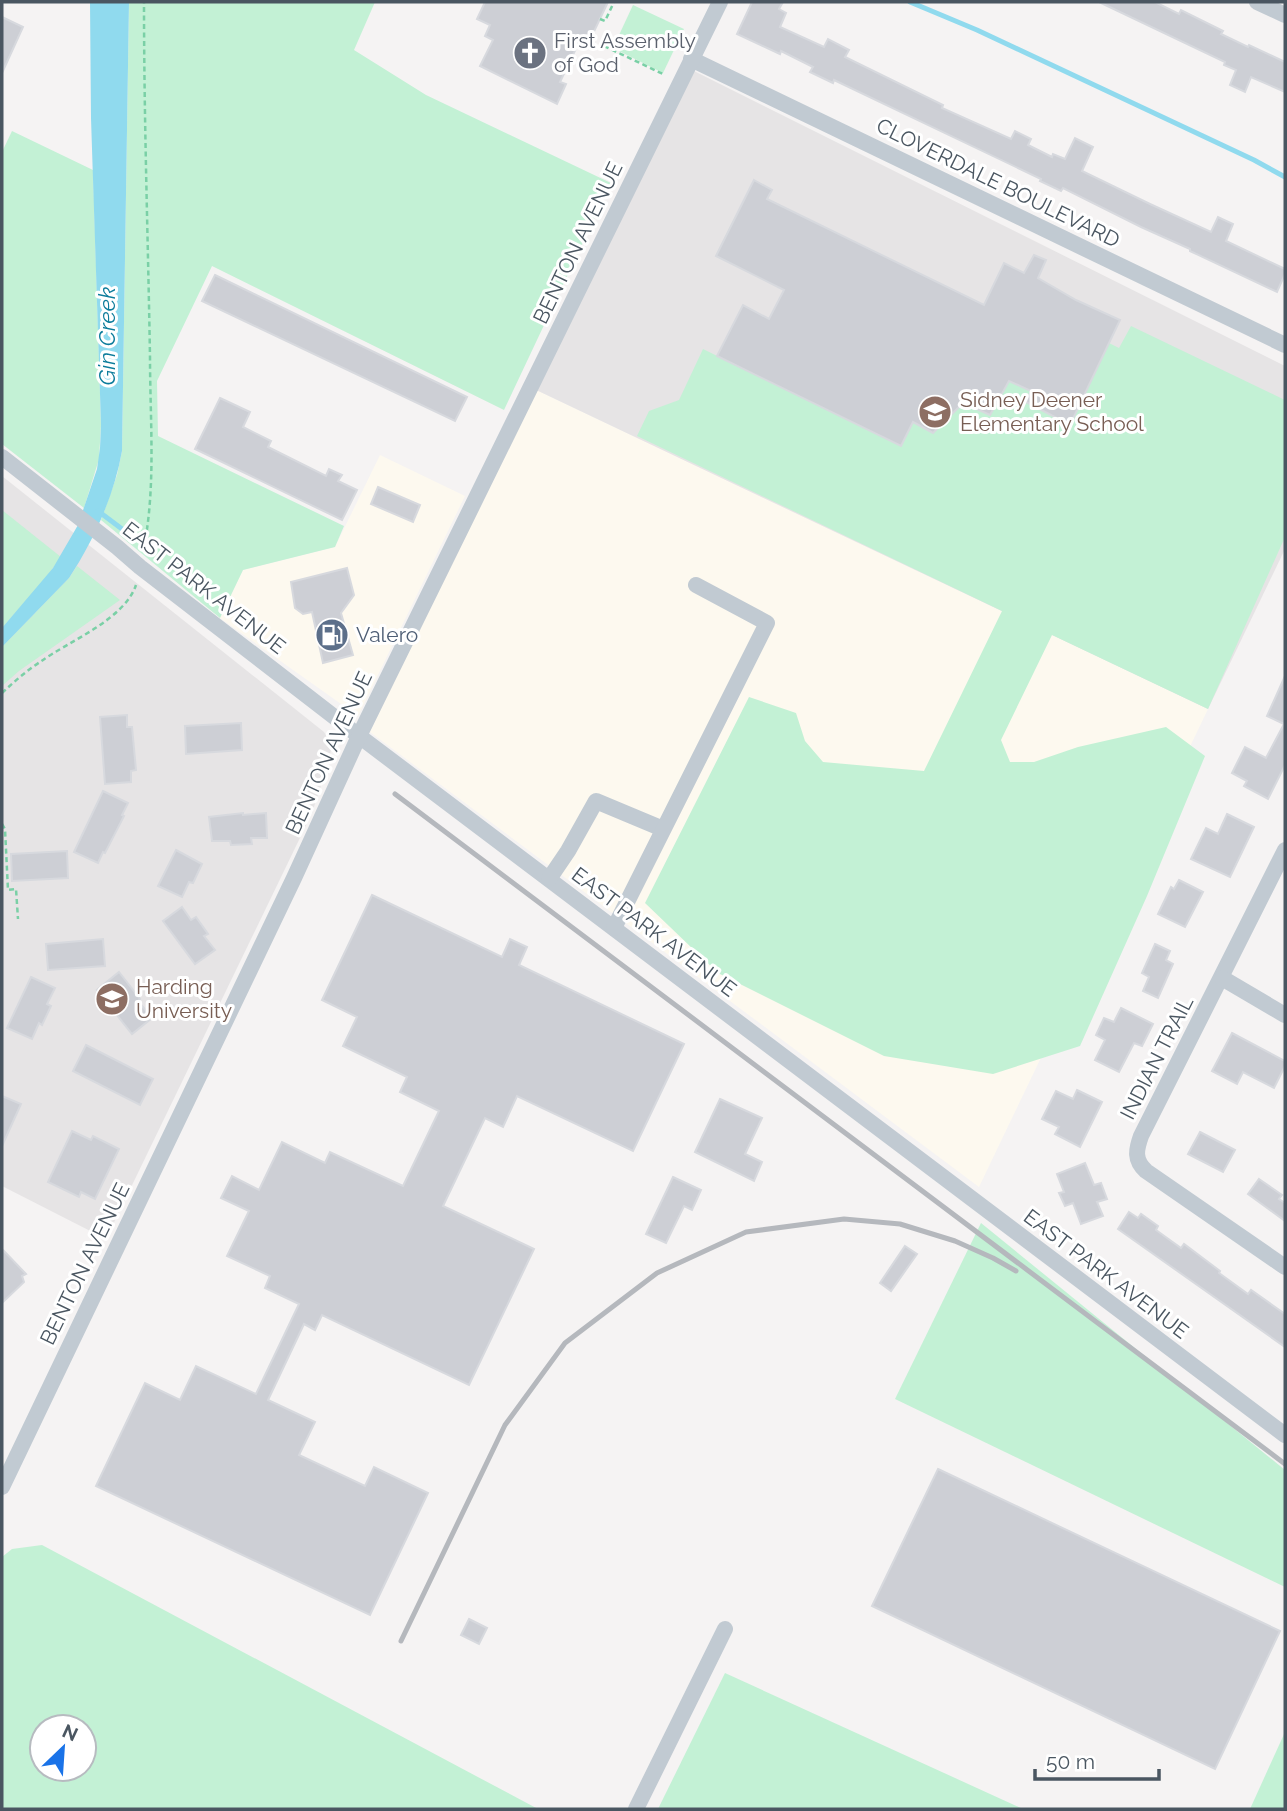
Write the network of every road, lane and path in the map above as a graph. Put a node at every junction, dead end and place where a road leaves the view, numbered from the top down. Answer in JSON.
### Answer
{"nodes":[{"id":1,"x":144,"y":2,"type":"edge"},
{"id":2,"x":614,"y":2,"type":"edge"},
{"id":3,"x":720,"y":2,"type":"edge"},
{"id":4,"x":1257,"y":2,"type":"edge"},
{"id":5,"x":1285,"y":15,"type":"edge"},
{"id":6,"x":600,"y":19,"type":"dead end"},
{"id":7,"x":604,"y":46,"type":"dead end"},
{"id":8,"x":691,"y":59,"type":"junction"},
{"id":9,"x":665,"y":73,"type":"dead end"},
{"id":10,"x":1285,"y":345,"type":"edge"},
{"id":11,"x":2,"y":457,"type":"edge"},
{"id":12,"x":140,"y":567,"type":"junction"},
{"id":13,"x":696,"y":585,"type":"dead end"},
{"id":14,"x":2,"y":693,"type":"edge"},
{"id":15,"x":359,"y":736,"type":"junction"},
{"id":16,"x":2,"y":824,"type":"edge"},
{"id":17,"x":663,"y":829,"type":"junction"},
{"id":18,"x":1285,"y":850,"type":"edge"},
{"id":19,"x":549,"y":879,"type":"junction"},
{"id":20,"x":2,"y":888,"type":"edge"},
{"id":21,"x":8,"y":890,"type":"junction"},
{"id":22,"x":18,"y":919,"type":"dead end"},
{"id":23,"x":614,"y":928,"type":"junction"},
{"id":24,"x":1222,"y":978,"type":"junction"},
{"id":25,"x":1285,"y":1015,"type":"edge"},
{"id":26,"x":1285,"y":1267,"type":"edge"},
{"id":27,"x":1285,"y":1435,"type":"edge"},
{"id":28,"x":2,"y":1487,"type":"edge"},
{"id":29,"x":725,"y":1629,"type":"dead end"},
{"id":30,"x":636,"y":1809,"type":"edge"}],
"edges":[{"from":1,"to":12,"type":"path"},
{"from":2,"to":6,"type":"path"},
{"from":3,"to":8,"type":"street","name":"BENTON AVENUE"},
{"from":4,"to":5,"type":"street"},
{"from":7,"to":9,"type":"path"},
{"from":8,"to":10,"type":"street","name":"CLOVERDALE BOULEVARD"},
{"from":8,"to":15,"type":"street","name":"BENTON AVENUE"},
{"from":11,"to":12,"type":"street","name":"EAST PARK AVENUE"},
{"from":12,"to":14,"type":"path"},
{"from":12,"to":15,"type":"street","name":"EAST PARK AVENUE"},
{"from":13,"to":17,"type":"street"},
{"from":15,"to":19,"type":"street","name":"EAST PARK AVENUE"},
{"from":15,"to":28,"type":"street","name":"BENTON AVENUE"},
{"from":16,"to":21,"type":"path"},
{"from":17,"to":19,"type":"street"},
{"from":17,"to":23,"type":"street"},
{"from":18,"to":24,"type":"street","name":"INDIAN TRAIL"},
{"from":19,"to":23,"type":"street","name":"EAST PARK AVENUE"},
{"from":20,"to":21,"type":"path"},
{"from":21,"to":22,"type":"path"},
{"from":23,"to":27,"type":"street","name":"EAST PARK AVENUE"},
{"from":24,"to":25,"type":"street"},
{"from":24,"to":26,"type":"street","name":"INDIAN TRAIL"},
{"from":29,"to":30,"type":"street"}]}
